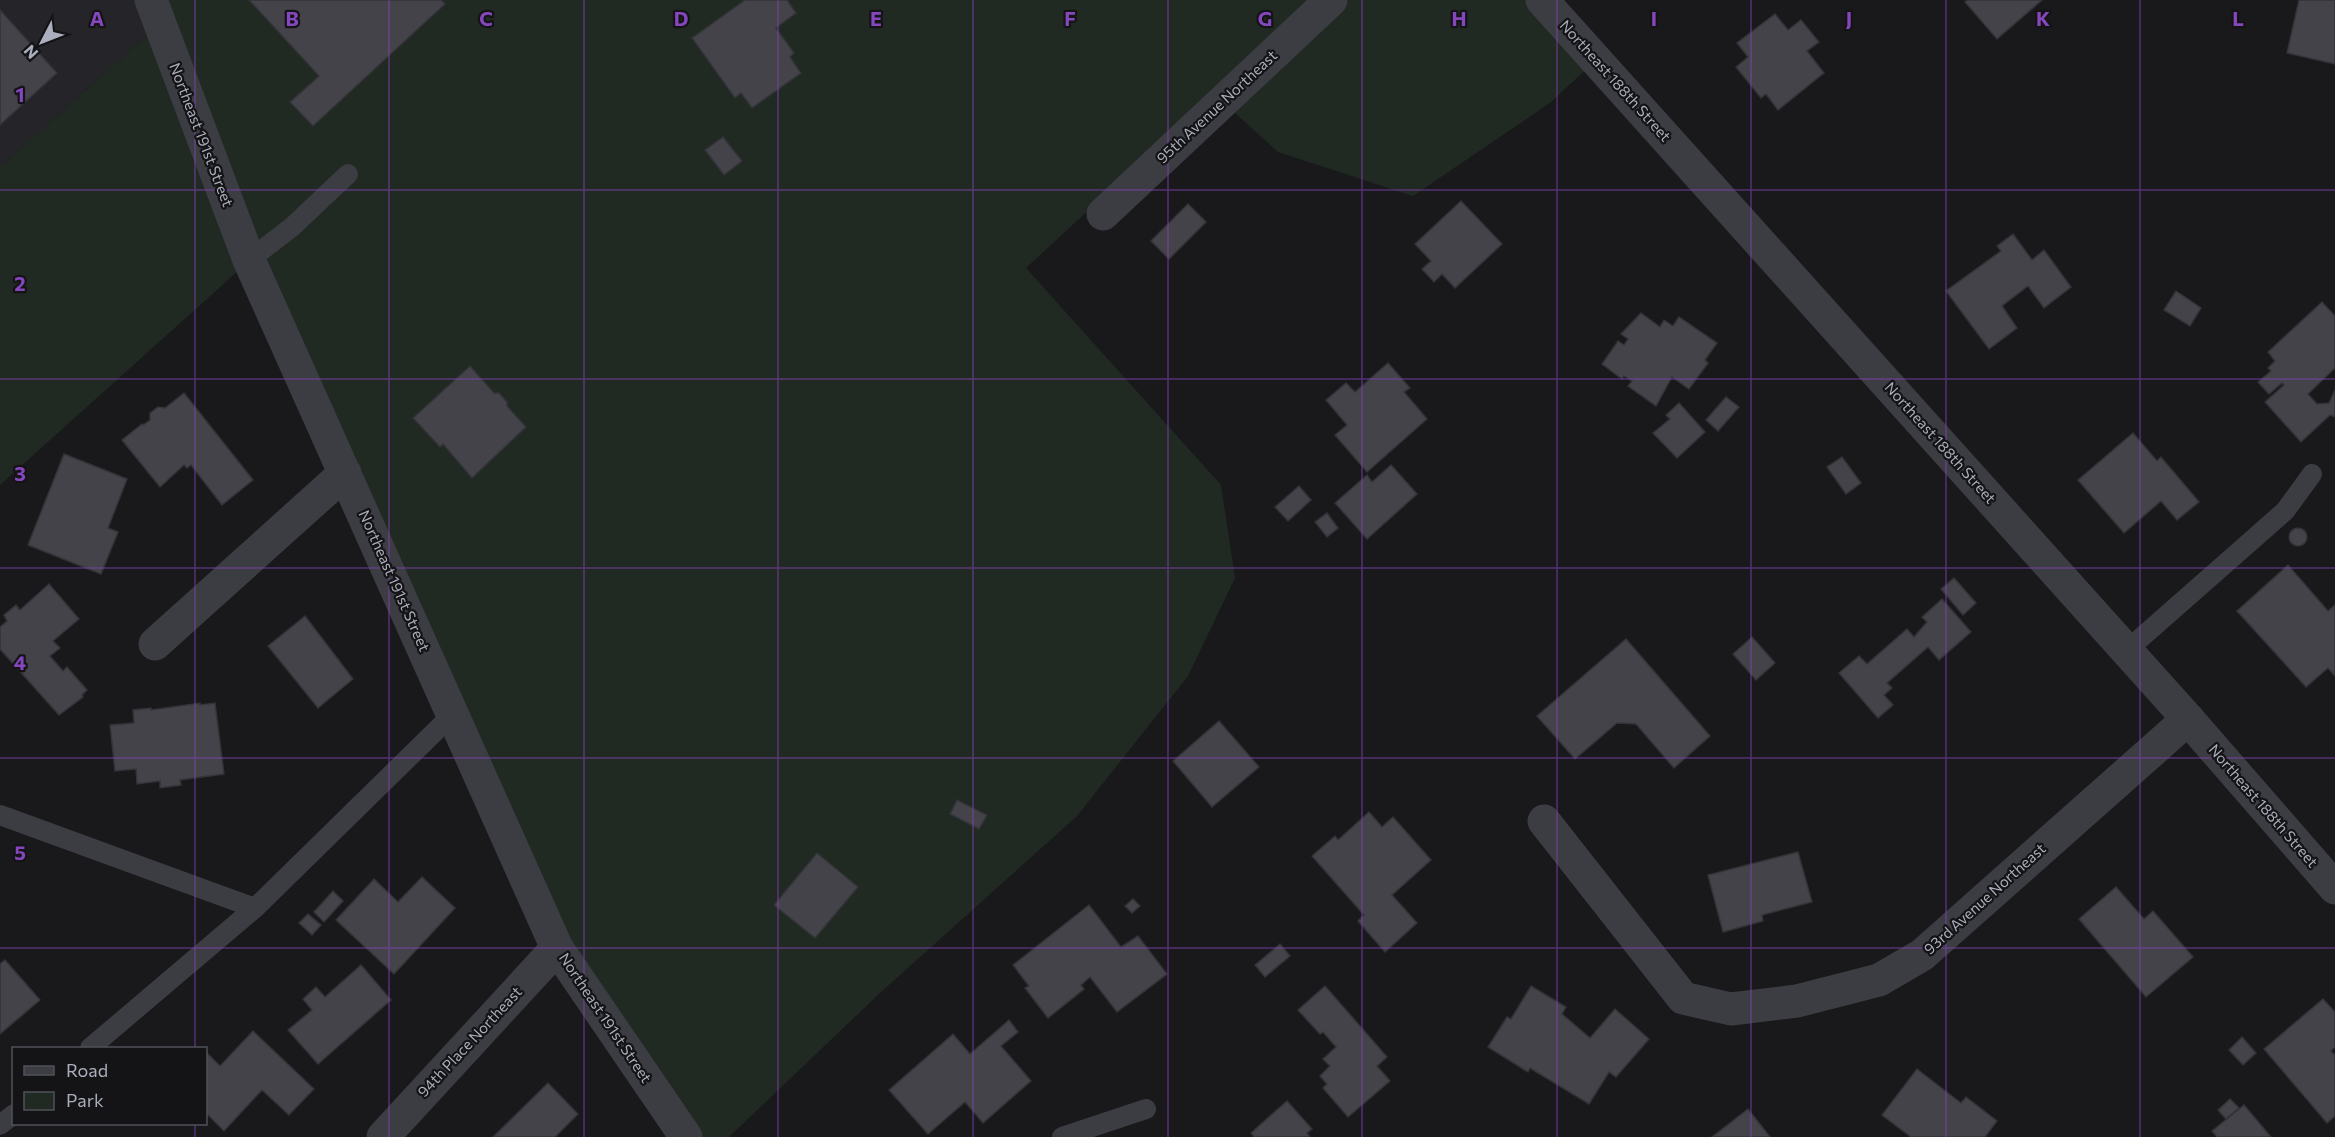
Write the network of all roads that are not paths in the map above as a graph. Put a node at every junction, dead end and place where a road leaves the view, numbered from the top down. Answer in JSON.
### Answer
{"nodes":[{"id":1,"x":151,"y":0,"type":"edge"},
{"id":2,"x":1331,"y":0,"type":"edge"},
{"id":3,"x":1542,"y":0,"type":"edge"},
{"id":4,"x":348,"y":174,"type":"dead end"},
{"id":5,"x":1103,"y":214,"type":"dead end"},
{"id":6,"x":249,"y":260,"type":"junction"},
{"id":7,"x":345,"y":473,"type":"junction"},
{"id":8,"x":2312,"y":474,"type":"dead end"},
{"id":9,"x":155,"y":644,"type":"dead end"},
{"id":10,"x":2126,"y":651,"type":"junction"},
{"id":11,"x":453,"y":714,"type":"junction"},
{"id":12,"x":2188,"y":718,"type":"junction"},
{"id":13,"x":0,"y":814,"type":"edge"},
{"id":14,"x":1544,"y":821,"type":"dead end"},
{"id":15,"x":2335,"y":888,"type":"edge"},
{"id":16,"x":255,"y":908,"type":"junction"},
{"id":17,"x":557,"y":948,"type":"junction"},
{"id":18,"x":91,"y":1047,"type":"edge"},
{"id":19,"x":1146,"y":1109,"type":"dead end"},
{"id":20,"x":12,"y":1116,"type":"edge"},
{"id":21,"x":0,"y":1125,"type":"edge"},
{"id":22,"x":383,"y":1137,"type":"edge"},
{"id":23,"x":686,"y":1137,"type":"edge"},
{"id":24,"x":1062,"y":1137,"type":"edge"}],
"edges":[{"from":1,"to":6,"type":"street","name":"Northeast 191st Street"},
{"from":2,"to":5,"type":"street","name":"95th Avenue Northeast"},
{"from":3,"to":10,"type":"street","name":"Northeast 188th Street"},
{"from":4,"to":6,"type":"lane"},
{"from":6,"to":7,"type":"street","name":"Northeast 191st Street"},
{"from":7,"to":9,"type":"street"},
{"from":7,"to":11,"type":"street","name":"Northeast 191st Street"},
{"from":8,"to":10,"type":"lane"},
{"from":10,"to":12,"type":"street","name":"Northeast 188th Street"},
{"from":11,"to":16,"type":"lane"},
{"from":11,"to":17,"type":"street","name":"Northeast 191st Street"},
{"from":12,"to":14,"type":"street","name":"93rd Avenue Northeast"},
{"from":12,"to":15,"type":"street","name":"Northeast 188th Street"},
{"from":13,"to":16,"type":"lane"},
{"from":16,"to":18,"type":"lane"},
{"from":17,"to":22,"type":"street","name":"94th Place Northeast"},
{"from":17,"to":23,"type":"street","name":"Northeast 191st Street"},
{"from":19,"to":24,"type":"lane"},
{"from":20,"to":21,"type":"lane"}]}
